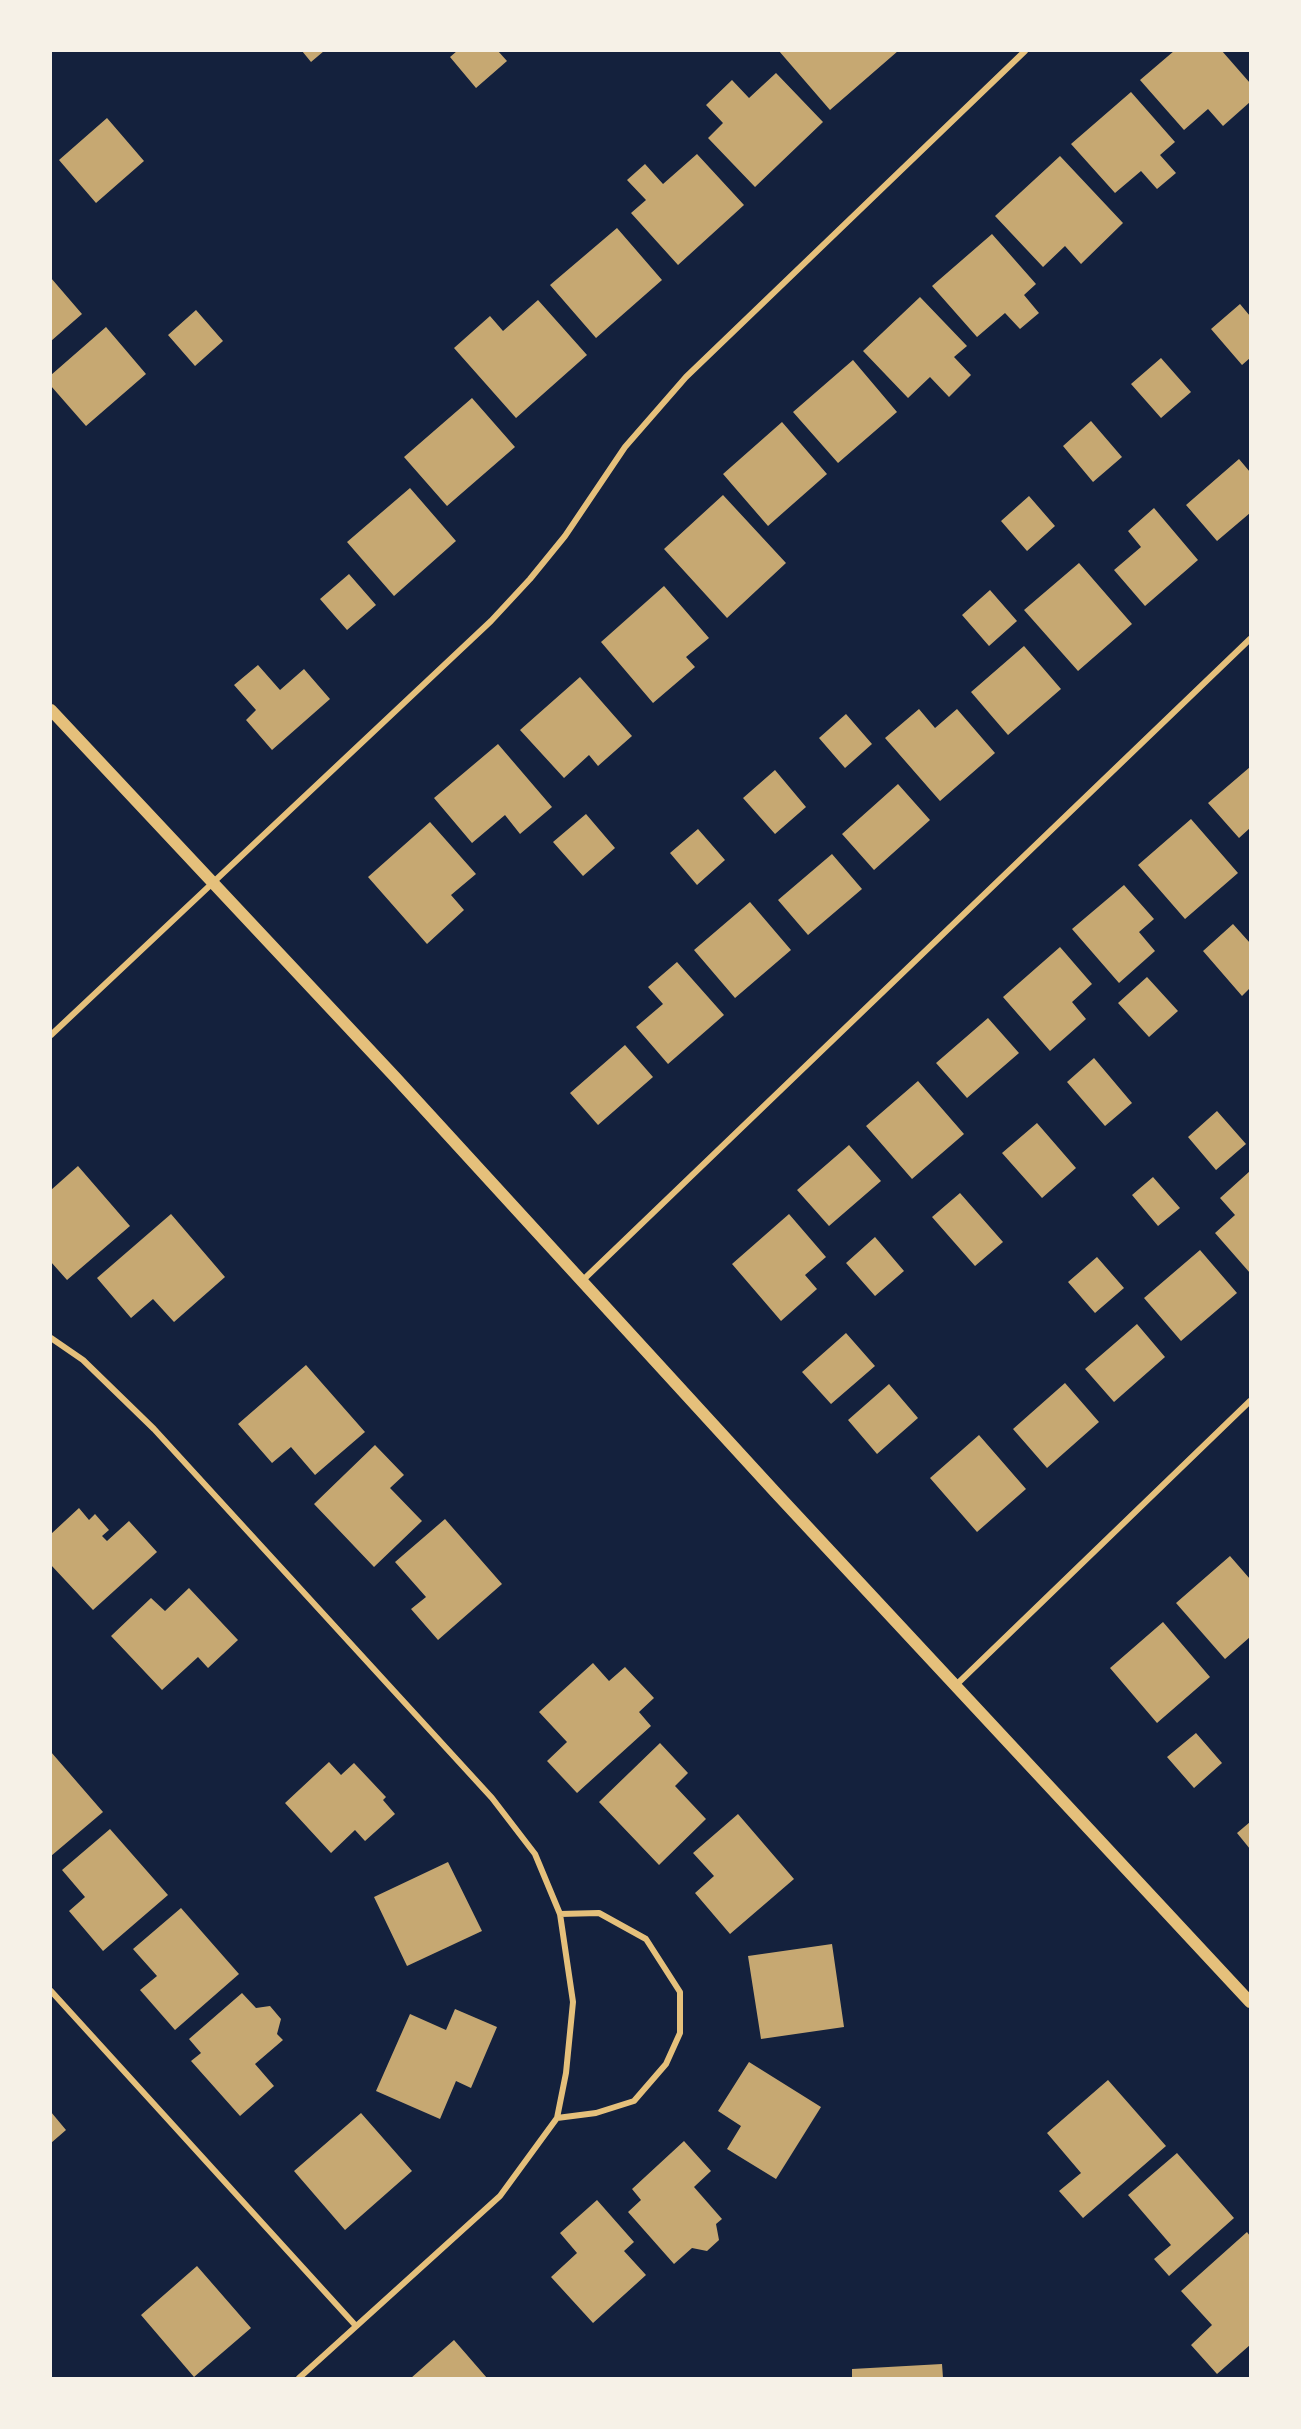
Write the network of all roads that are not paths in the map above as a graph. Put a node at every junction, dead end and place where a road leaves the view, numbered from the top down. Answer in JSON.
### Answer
{"nodes":[{"id":1,"x":1025,"y":51,"type":"edge"},
{"id":2,"x":1250,"y":639,"type":"edge"},
{"id":3,"x":51,"y":710,"type":"edge"},
{"id":4,"x":213,"y":882,"type":"junction"},
{"id":5,"x":51,"y":1035,"type":"edge"},
{"id":6,"x":582,"y":1282,"type":"junction"},
{"id":7,"x":51,"y":1338,"type":"edge"},
{"id":8,"x":1250,"y":1401,"type":"edge"},
{"id":9,"x":955,"y":1686,"type":"junction"},
{"id":10,"x":560,"y":1914,"type":"junction"},
{"id":11,"x":51,"y":1991,"type":"edge"},
{"id":12,"x":1250,"y":2002,"type":"edge"},
{"id":13,"x":557,"y":2118,"type":"junction"},
{"id":14,"x":356,"y":2326,"type":"junction"},
{"id":15,"x":299,"y":2378,"type":"edge"}],
"edges":[{"from":1,"to":4,"type":"street"},
{"from":2,"to":6,"type":"street"},
{"from":3,"to":4,"type":"main road"},
{"from":4,"to":5,"type":"street"},
{"from":4,"to":6,"type":"main road"},
{"from":6,"to":9,"type":"main road"},
{"from":7,"to":10,"type":"street"},
{"from":8,"to":9,"type":"street"},
{"from":9,"to":12,"type":"main road"},
{"from":10,"to":13,"type":"street"},
{"from":10,"to":13,"type":"street"},
{"from":11,"to":14,"type":"street"},
{"from":13,"to":14,"type":"street"},
{"from":14,"to":15,"type":"street"}]}
